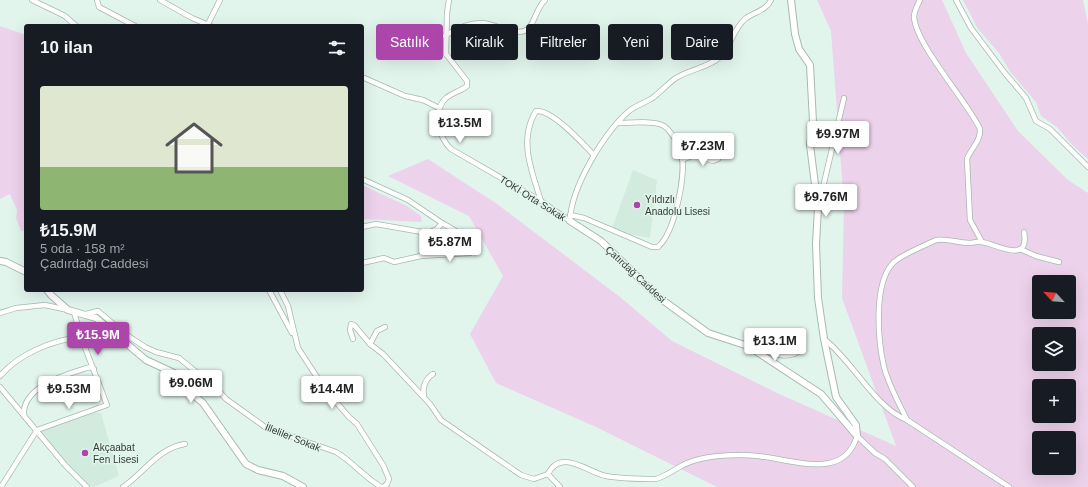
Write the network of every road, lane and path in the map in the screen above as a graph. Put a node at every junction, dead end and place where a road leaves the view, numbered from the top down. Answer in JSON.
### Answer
{"nodes":[{"id":1,"x":32,"y":0,"type":"edge"},
{"id":2,"x":96,"y":0,"type":"edge"},
{"id":3,"x":160,"y":0,"type":"edge"},
{"id":4,"x":220,"y":0,"type":"edge"},
{"id":5,"x":449,"y":0,"type":"edge"},
{"id":6,"x":545,"y":0,"type":"edge"},
{"id":7,"x":771,"y":0,"type":"edge"},
{"id":8,"x":791,"y":0,"type":"edge"},
{"id":9,"x":920,"y":0,"type":"edge"},
{"id":10,"x":956,"y":0,"type":"edge"},
{"id":11,"x":74,"y":24,"type":"edge"},
{"id":12,"x":131,"y":24,"type":"edge"},
{"id":13,"x":207,"y":24,"type":"edge"},
{"id":14,"x":209,"y":24,"type":"edge"},
{"id":15,"x":446,"y":36,"type":"junction"},
{"id":16,"x":364,"y":78,"type":"edge"},
{"id":17,"x":844,"y":98,"type":"dead end"},
{"id":18,"x":439,"y":108,"type":"junction"},
{"id":19,"x":618,"y":123,"type":"junction"},
{"id":20,"x":594,"y":155,"type":"junction"},
{"id":21,"x":718,"y":159,"type":"dead end"},
{"id":22,"x":682,"y":160,"type":"junction"},
{"id":23,"x":1088,"y":167,"type":"edge"},
{"id":24,"x":364,"y":180,"type":"edge"},
{"id":25,"x":541,"y":201,"type":"junction"},
{"id":26,"x":818,"y":208,"type":"junction"},
{"id":27,"x":570,"y":218,"type":"junction"},
{"id":28,"x":442,"y":223,"type":"junction"},
{"id":29,"x":364,"y":227,"type":"edge"},
{"id":30,"x":1024,"y":232,"type":"dead end"},
{"id":31,"x":982,"y":242,"type":"junction"},
{"id":32,"x":1020,"y":249,"type":"junction"},
{"id":33,"x":0,"y":261,"type":"edge"},
{"id":34,"x":1059,"y":262,"type":"dead end"},
{"id":35,"x":364,"y":263,"type":"edge"},
{"id":36,"x":24,"y":271,"type":"edge"},
{"id":37,"x":49,"y":292,"type":"edge"},
{"id":38,"x":271,"y":292,"type":"edge"},
{"id":39,"x":281,"y":292,"type":"edge"},
{"id":40,"x":71,"y":311,"type":"junction"},
{"id":41,"x":0,"y":314,"type":"edge"},
{"id":42,"x":86,"y":314,"type":"junction"},
{"id":43,"x":385,"y":327,"type":"dead end"},
{"id":44,"x":294,"y":336,"type":"junction"},
{"id":45,"x":81,"y":337,"type":"junction"},
{"id":46,"x":353,"y":339,"type":"dead end"},
{"id":47,"x":824,"y":339,"type":"junction"},
{"id":48,"x":370,"y":344,"type":"junction"},
{"id":49,"x":748,"y":346,"type":"junction"},
{"id":50,"x":799,"y":351,"type":"dead end"},
{"id":51,"x":94,"y":369,"type":"junction"},
{"id":52,"x":433,"y":374,"type":"dead end"},
{"id":53,"x":0,"y":376,"type":"edge"},
{"id":54,"x":0,"y":387,"type":"edge"},
{"id":55,"x":424,"y":398,"type":"junction"},
{"id":56,"x":24,"y":416,"type":"junction"},
{"id":57,"x":907,"y":420,"type":"junction"},
{"id":58,"x":37,"y":430,"type":"junction"},
{"id":59,"x":857,"y":436,"type":"junction"},
{"id":60,"x":184,"y":444,"type":"dead end"},
{"id":61,"x":840,"y":465,"type":"dead end"},
{"id":62,"x":828,"y":469,"type":"dead end"},
{"id":63,"x":548,"y":474,"type":"junction"},
{"id":64,"x":2,"y":487,"type":"edge"},
{"id":65,"x":87,"y":487,"type":"edge"},
{"id":66,"x":123,"y":487,"type":"edge"},
{"id":67,"x":303,"y":487,"type":"edge"},
{"id":68,"x":382,"y":487,"type":"edge"},
{"id":69,"x":560,"y":487,"type":"edge"},
{"id":70,"x":913,"y":487,"type":"edge"},
{"id":71,"x":1009,"y":487,"type":"edge"}],
"edges":[{"from":1,"to":11,"type":"street"},
{"from":2,"to":12,"type":"street"},
{"from":3,"to":13,"type":"street"},
{"from":4,"to":14,"type":"street"},
{"from":5,"to":15,"type":"street"},
{"from":6,"to":15,"type":"street"},
{"from":7,"to":19,"type":"street","name":"TOKİ Orta Sokak"},
{"from":8,"to":26,"type":"street"},
{"from":9,"to":31,"type":"street"},
{"from":10,"to":23,"type":"street"},
{"from":15,"to":18,"type":"street"},
{"from":16,"to":18,"type":"street"},
{"from":17,"to":26,"type":"street"},
{"from":18,"to":25,"type":"street","name":"TOKİ Orta Sokak"},
{"from":19,"to":20,"type":"street","name":"TOKİ Orta Sokak"},
{"from":19,"to":22,"type":"street"},
{"from":20,"to":25,"type":"street"},
{"from":20,"to":27,"type":"street","name":"TOKİ Orta Sokak"},
{"from":21,"to":22,"type":"street"},
{"from":22,"to":27,"type":"street"},
{"from":24,"to":28,"type":"street"},
{"from":25,"to":27,"type":"street","name":"TOKİ Orta Sokak"},
{"from":26,"to":47,"type":"street"},
{"from":27,"to":49,"type":"street","name":"Çatırdağ Caddesi"},
{"from":28,"to":29,"type":"street"},
{"from":28,"to":35,"type":"street"},
{"from":30,"to":32,"type":"street"},
{"from":31,"to":32,"type":"street"},
{"from":31,"to":57,"type":"street"},
{"from":32,"to":34,"type":"street"},
{"from":33,"to":36,"type":"street"},
{"from":37,"to":40,"type":"street"},
{"from":38,"to":44,"type":"street"},
{"from":39,"to":44,"type":"street","name":"İlleliler Sokak"},
{"from":40,"to":41,"type":"street"},
{"from":40,"to":42,"type":"street"},
{"from":40,"to":45,"type":"street"},
{"from":42,"to":67,"type":"street"},
{"from":42,"to":68,"type":"street","name":"İlleliler Sokak"},
{"from":43,"to":48,"type":"street"},
{"from":44,"to":68,"type":"street","name":"İlleliler Sokak"},
{"from":45,"to":51,"type":"street"},
{"from":45,"to":53,"type":"street"},
{"from":46,"to":48,"type":"street"},
{"from":47,"to":57,"type":"street"},
{"from":47,"to":59,"type":"street"},
{"from":48,"to":55,"type":"street"},
{"from":49,"to":50,"type":"street"},
{"from":49,"to":59,"type":"street","name":"Çatırdağ Caddesi"},
{"from":51,"to":56,"type":"street"},
{"from":51,"to":58,"type":"street"},
{"from":52,"to":55,"type":"street"},
{"from":54,"to":56,"type":"street"},
{"from":55,"to":63,"type":"street"},
{"from":56,"to":58,"type":"street"},
{"from":57,"to":71,"type":"street"},
{"from":58,"to":64,"type":"street"},
{"from":58,"to":65,"type":"street"},
{"from":59,"to":61,"type":"street"},
{"from":59,"to":70,"type":"street"},
{"from":60,"to":66,"type":"street"},
{"from":62,"to":63,"type":"street"},
{"from":63,"to":69,"type":"street"}]}
